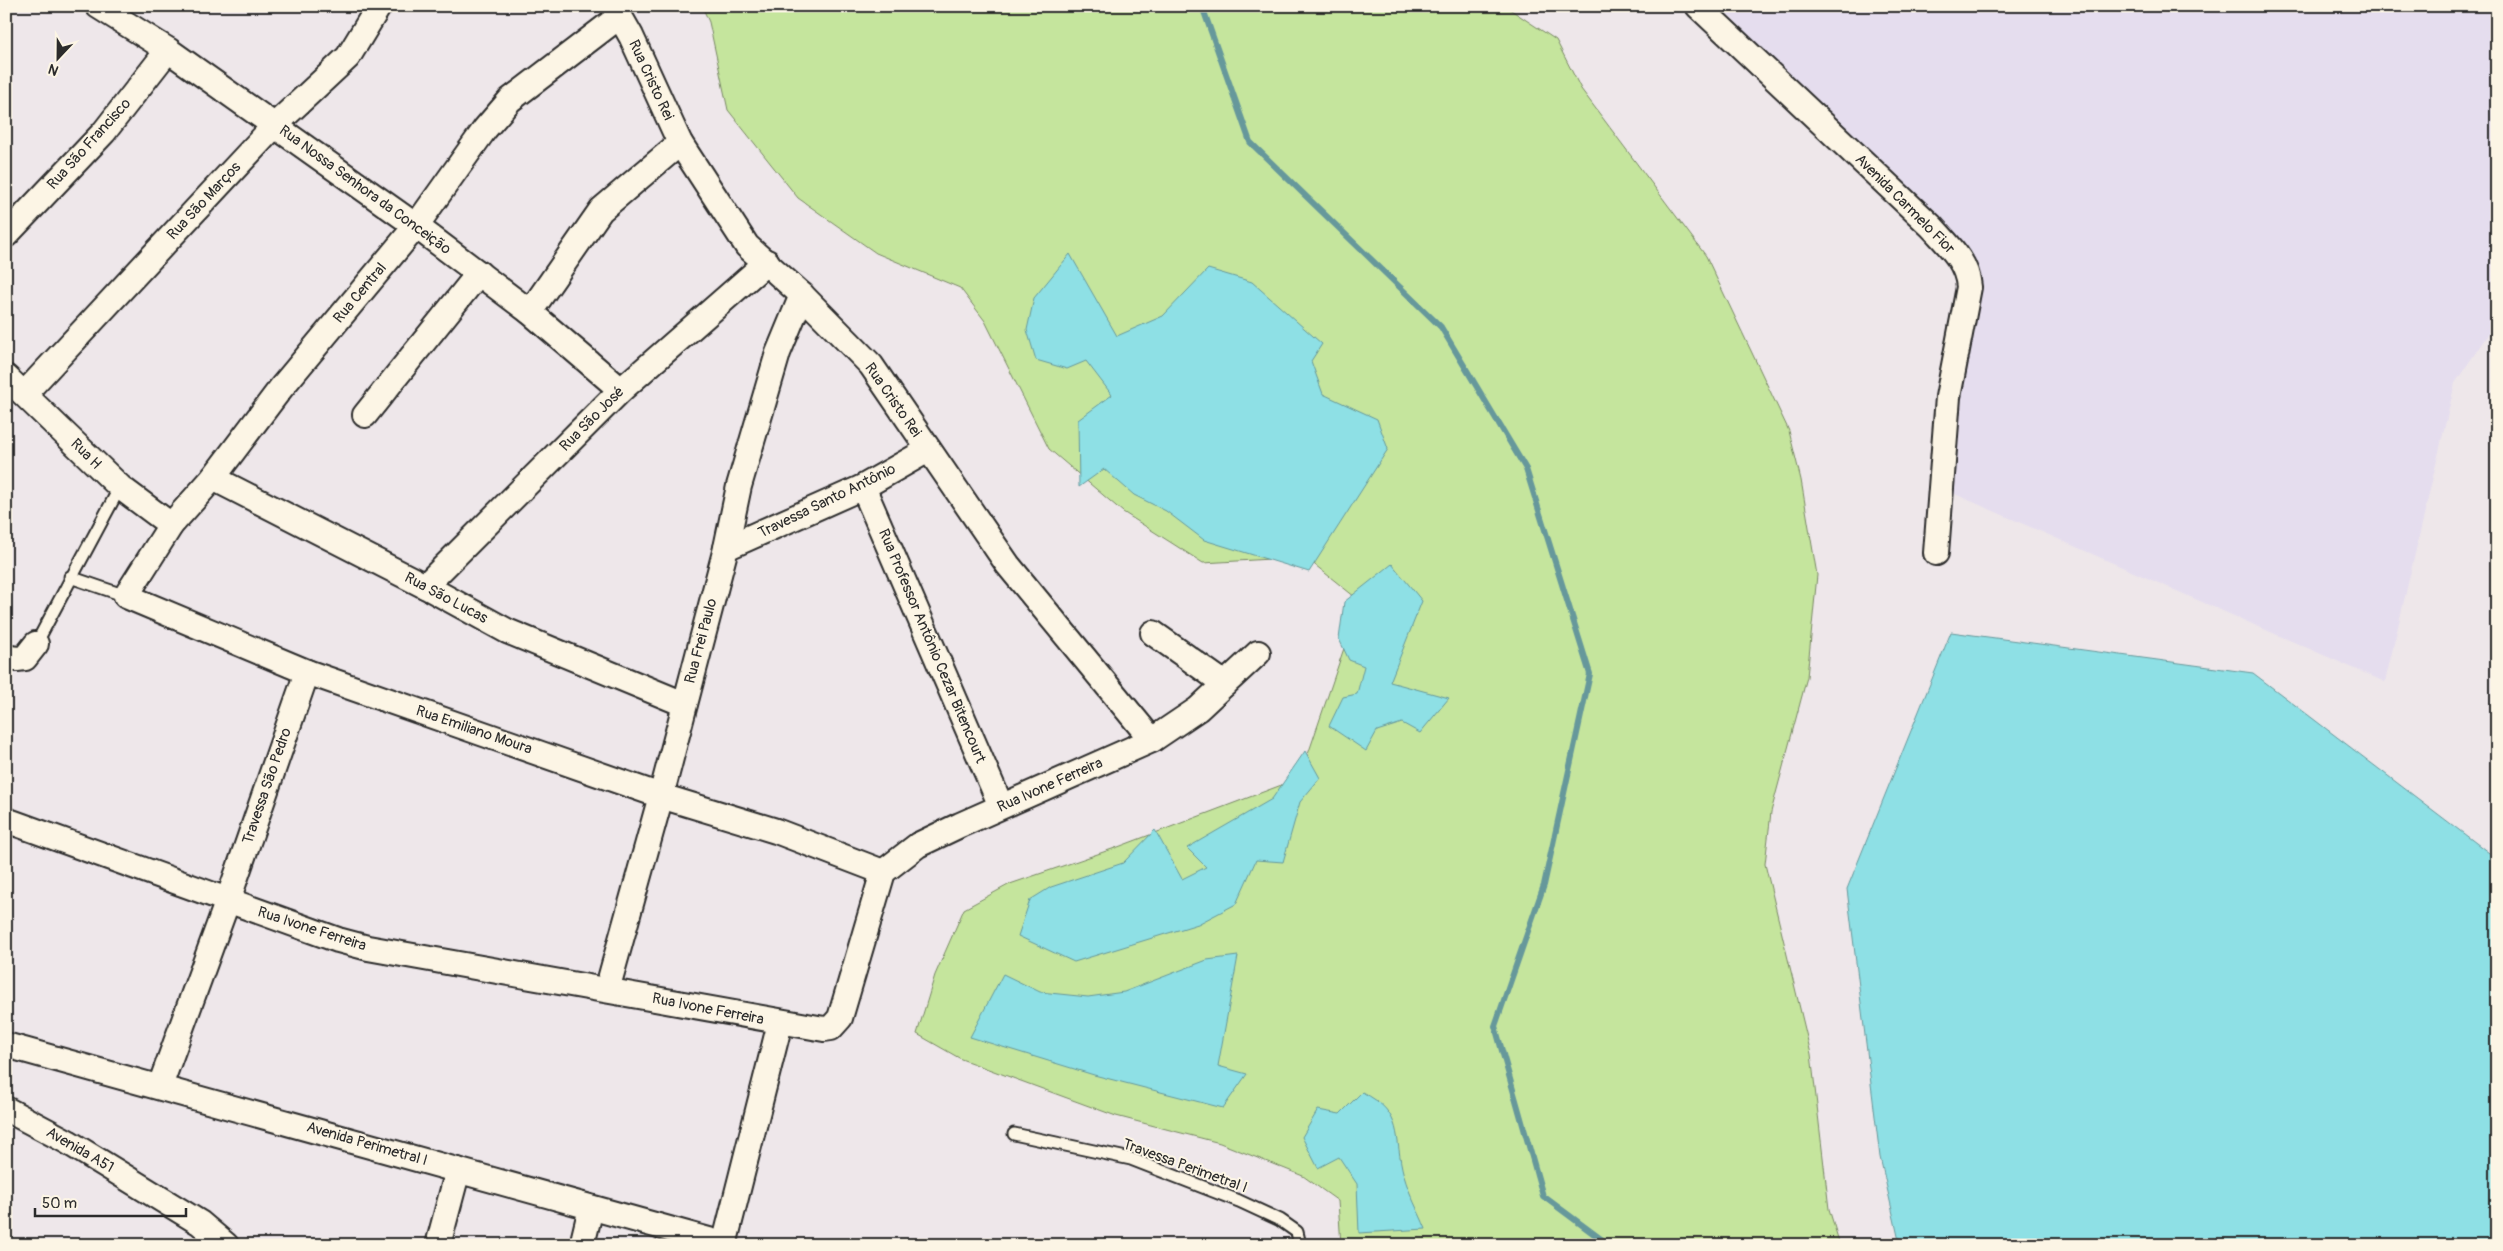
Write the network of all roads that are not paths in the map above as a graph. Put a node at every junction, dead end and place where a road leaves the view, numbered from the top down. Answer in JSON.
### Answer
{"nodes":[{"id":1,"x":98,"y":6,"type":"edge"},
{"id":2,"x":379,"y":6,"type":"edge"},
{"id":3,"x":1698,"y":6,"type":"edge"},
{"id":4,"x":617,"y":11,"type":"edge"},
{"id":5,"x":168,"y":50,"type":"junction"},
{"id":6,"x":275,"y":125,"type":"junction"},
{"id":7,"x":680,"y":142,"type":"junction"},
{"id":8,"x":416,"y":226,"type":"junction"},
{"id":9,"x":6,"y":235,"type":"edge"},
{"id":10,"x":767,"y":262,"type":"junction"},
{"id":11,"x":478,"y":273,"type":"junction"},
{"id":12,"x":802,"y":295,"type":"junction"},
{"id":13,"x":530,"y":312,"type":"junction"},
{"id":14,"x":6,"y":377,"type":"edge"},
{"id":15,"x":621,"y":390,"type":"junction"},
{"id":16,"x":25,"y":393,"type":"junction"},
{"id":17,"x":365,"y":415,"type":"dead end"},
{"id":18,"x":928,"y":450,"type":"junction"},
{"id":19,"x":213,"y":478,"type":"junction"},
{"id":20,"x":120,"y":487,"type":"junction"},
{"id":21,"x":863,"y":487,"type":"junction"},
{"id":22,"x":171,"y":525,"type":"junction"},
{"id":23,"x":726,"y":548,"type":"junction"},
{"id":24,"x":1936,"y":552,"type":"dead end"},
{"id":25,"x":70,"y":577,"type":"junction"},
{"id":26,"x":425,"y":586,"type":"junction"},
{"id":27,"x":126,"y":596,"type":"junction"},
{"id":28,"x":1153,"y":633,"type":"dead end"},
{"id":29,"x":36,"y":644,"type":"joint"},
{"id":30,"x":1258,"y":653,"type":"dead end"},
{"id":31,"x":6,"y":657,"type":"edge"},
{"id":32,"x":307,"y":672,"type":"junction"},
{"id":33,"x":1225,"y":684,"type":"junction"},
{"id":34,"x":684,"y":704,"type":"junction"},
{"id":35,"x":1152,"y":740,"type":"junction"},
{"id":36,"x":661,"y":796,"type":"junction"},
{"id":37,"x":1001,"y":806,"type":"junction"},
{"id":38,"x":6,"y":820,"type":"edge"},
{"id":39,"x":883,"y":872,"type":"junction"},
{"id":40,"x":228,"y":900,"type":"junction"},
{"id":41,"x":607,"y":990,"type":"junction"},
{"id":42,"x":780,"y":1023,"type":"junction"},
{"id":43,"x":6,"y":1045,"type":"edge"},
{"id":44,"x":160,"y":1086,"type":"junction"},
{"id":45,"x":6,"y":1109,"type":"edge"},
{"id":46,"x":1014,"y":1134,"type":"dead end"},
{"id":47,"x":458,"y":1170,"type":"junction"},
{"id":48,"x":591,"y":1208,"type":"junction"},
{"id":49,"x":725,"y":1244,"type":"edge"},
{"id":50,"x":226,"y":1245,"type":"edge"},
{"id":51,"x":438,"y":1245,"type":"edge"},
{"id":52,"x":582,"y":1245,"type":"edge"},
{"id":53,"x":1300,"y":1245,"type":"edge"}],
"edges":[{"from":1,"to":5,"type":"street","name":"Rua Nossa Senhora da Conceição"},
{"from":2,"to":6,"type":"street","name":"Rua São Marços"},
{"from":3,"to":24,"type":"street","name":"Avenida Carmelo Fior"},
{"from":4,"to":7,"type":"street","name":"Rua Cristo Rei"},
{"from":4,"to":8,"type":"street","name":"Rua Central"},
{"from":5,"to":6,"type":"street","name":"Rua Nossa Senhora da Conceição"},
{"from":5,"to":9,"type":"street","name":"Rua São Francisco"},
{"from":6,"to":8,"type":"street","name":"Rua Nossa Senhora da Conceição"},
{"from":6,"to":16,"type":"street","name":"Rua São Marços"},
{"from":7,"to":10,"type":"street","name":"Rua Cristo Rei"},
{"from":7,"to":13,"type":"street"},
{"from":8,"to":11,"type":"street","name":"Rua Nossa Senhora da Conceição"},
{"from":8,"to":19,"type":"street","name":"Rua Central"},
{"from":10,"to":12,"type":"street","name":"Rua Cristo Rei"},
{"from":10,"to":15,"type":"street","name":"Rua São José"},
{"from":11,"to":13,"type":"street","name":"Rua Nossa Senhora da Conceição"},
{"from":11,"to":17,"type":"street"},
{"from":12,"to":18,"type":"street","name":"Rua Cristo Rei"},
{"from":12,"to":23,"type":"street","name":"Rua Frei Paulo"},
{"from":13,"to":15,"type":"street","name":"Rua Nossa Senhora da Conceição"},
{"from":14,"to":16,"type":"street","name":"Rua H"},
{"from":15,"to":26,"type":"street","name":"Rua São José"},
{"from":16,"to":20,"type":"street","name":"Rua H"},
{"from":18,"to":21,"type":"street","name":"Travessa Santo Antônio"},
{"from":18,"to":35,"type":"street","name":"Rua Cristo Rei"},
{"from":19,"to":22,"type":"street","name":"Rua Central"},
{"from":19,"to":26,"type":"street","name":"Rua São Lucas"},
{"from":20,"to":22,"type":"street","name":"Rua H"},
{"from":20,"to":25,"type":"lane"},
{"from":21,"to":23,"type":"street","name":"Travessa Santo Antônio"},
{"from":21,"to":37,"type":"street","name":"Rua Professor Antônio Cezar Bitencourt"},
{"from":22,"to":27,"type":"street","name":"Rua Central"},
{"from":23,"to":34,"type":"street","name":"Rua Frei Paulo"},
{"from":25,"to":27,"type":"lane","name":"Rua Emiliano Moura"},
{"from":25,"to":29,"type":"lane"},
{"from":26,"to":34,"type":"street","name":"Rua São Lucas"},
{"from":27,"to":32,"type":"street","name":"Rua Emiliano Moura"},
{"from":28,"to":33,"type":"street"},
{"from":29,"to":31,"type":"street"},
{"from":30,"to":33,"type":"street","name":"Rua Ivone Ferreira"},
{"from":32,"to":36,"type":"street","name":"Rua Emiliano Moura"},
{"from":32,"to":40,"type":"street","name":"Travessa São Pedro"},
{"from":33,"to":35,"type":"street","name":"Rua Ivone Ferreira"},
{"from":34,"to":36,"type":"street","name":"Rua Frei Paulo"},
{"from":35,"to":37,"type":"street","name":"Rua Ivone Ferreira"},
{"from":36,"to":39,"type":"street","name":"Rua Emiliano Moura"},
{"from":36,"to":41,"type":"street","name":"Rua Frei Paulo"},
{"from":37,"to":39,"type":"street","name":"Rua Ivone Ferreira"},
{"from":38,"to":40,"type":"street","name":"Rua Ivone Ferreira"},
{"from":39,"to":42,"type":"street","name":"Rua Ivone Ferreira"},
{"from":40,"to":41,"type":"street","name":"Rua Ivone Ferreira"},
{"from":40,"to":44,"type":"street","name":"Travessa São Pedro"},
{"from":41,"to":42,"type":"street","name":"Rua Ivone Ferreira"},
{"from":42,"to":49,"type":"street"},
{"from":43,"to":44,"type":"street","name":"Avenida Perimetral I"},
{"from":44,"to":47,"type":"street","name":"Avenida Perimetral I"},
{"from":45,"to":50,"type":"street","name":"Avenida A51"},
{"from":46,"to":53,"type":"lane","name":"Travessa Perimetral I"},
{"from":47,"to":48,"type":"street","name":"Avenida Perimetral I"},
{"from":47,"to":51,"type":"street"},
{"from":48,"to":49,"type":"street","name":"Avenida Perimetral I"},
{"from":48,"to":52,"type":"street"}]}
